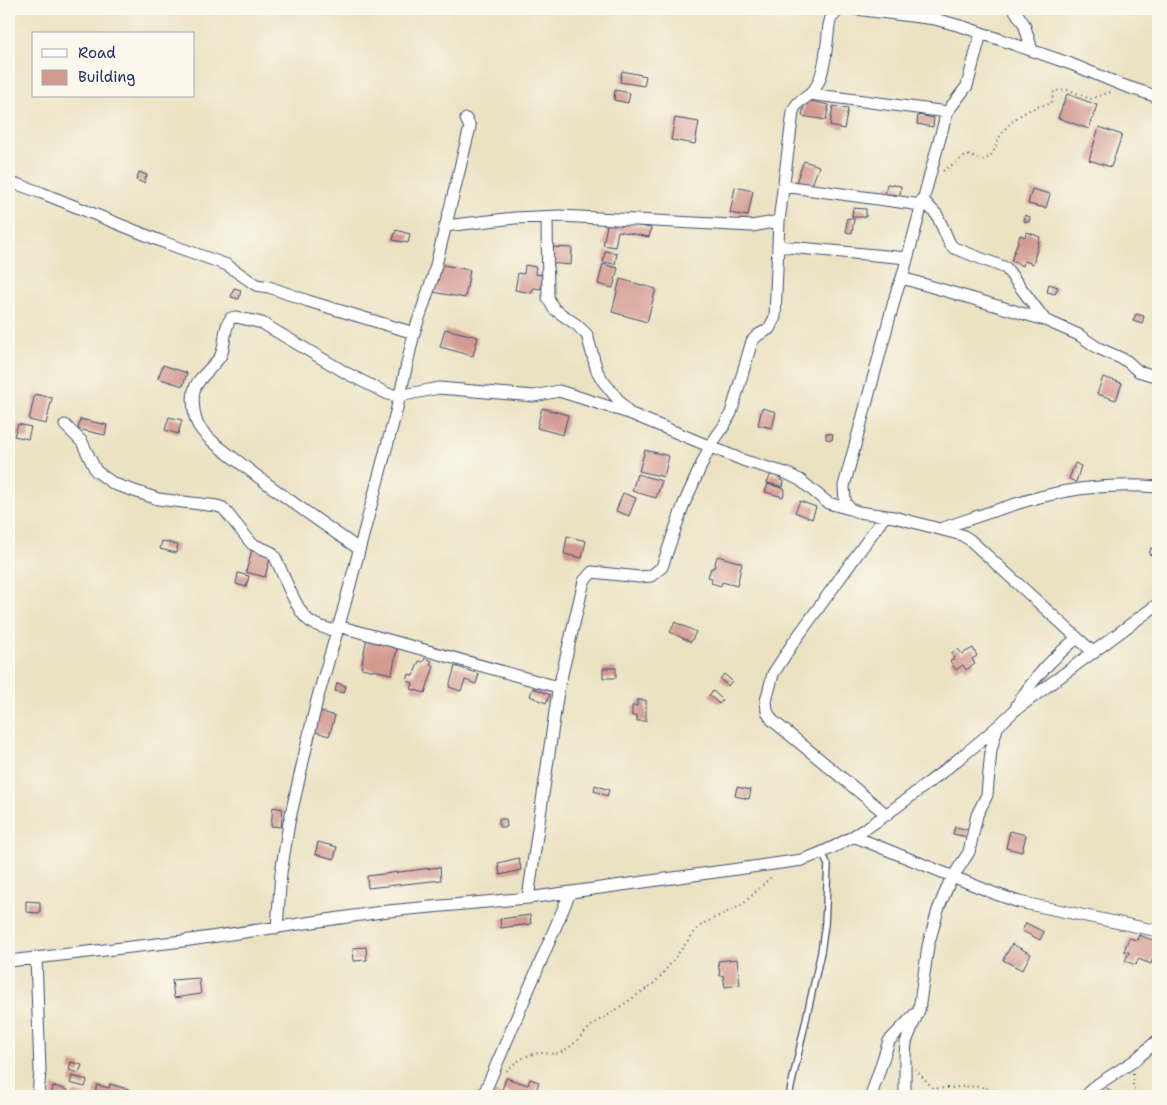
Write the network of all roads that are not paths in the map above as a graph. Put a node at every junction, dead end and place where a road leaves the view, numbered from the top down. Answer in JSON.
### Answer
{"nodes":[{"id":1,"x":840,"y":9,"type":"edge"},
{"id":2,"x":856,"y":9,"type":"edge"},
{"id":3,"x":1014,"y":9,"type":"edge"},
{"id":4,"x":888,"y":12,"type":"edge"},
{"id":5,"x":981,"y":33,"type":"junction"},
{"id":6,"x":1032,"y":50,"type":"junction"},
{"id":7,"x":810,"y":94,"type":"junction"},
{"id":8,"x":1158,"y":98,"type":"edge"},
{"id":9,"x":947,"y":112,"type":"junction"},
{"id":10,"x":466,"y":119,"type":"dead end"},
{"id":11,"x":9,"y":184,"type":"edge"},
{"id":12,"x":784,"y":186,"type":"junction"},
{"id":13,"x":922,"y":202,"type":"junction"},
{"id":14,"x":547,"y":217,"type":"junction"},
{"id":15,"x":779,"y":221,"type":"junction"},
{"id":16,"x":445,"y":226,"type":"junction"},
{"id":17,"x":778,"y":246,"type":"junction"},
{"id":18,"x":907,"y":258,"type":"junction"},
{"id":19,"x":902,"y":278,"type":"junction"},
{"id":20,"x":1044,"y":320,"type":"junction"},
{"id":21,"x":414,"y":333,"type":"junction"},
{"id":22,"x":1158,"y":377,"type":"edge"},
{"id":23,"x":400,"y":396,"type":"junction"},
{"id":24,"x":629,"y":413,"type":"junction"},
{"id":25,"x":65,"y":425,"type":"dead end"},
{"id":26,"x":710,"y":446,"type":"junction"},
{"id":27,"x":1158,"y":487,"type":"edge"},
{"id":28,"x":850,"y":509,"type":"junction"},
{"id":29,"x":885,"y":516,"type":"junction"},
{"id":30,"x":940,"y":529,"type":"junction"},
{"id":31,"x":359,"y":548,"type":"junction"},
{"id":32,"x":1158,"y":604,"type":"edge"},
{"id":33,"x":338,"y":629,"type":"junction"},
{"id":34,"x":1077,"y":638,"type":"junction"},
{"id":35,"x":1094,"y":653,"type":"junction"},
{"id":36,"x":558,"y":687,"type":"junction"},
{"id":37,"x":1014,"y":711,"type":"junction"},
{"id":38,"x":997,"y":728,"type":"junction"},
{"id":39,"x":887,"y":815,"type":"junction"},
{"id":40,"x":853,"y":836,"type":"junction"},
{"id":41,"x":822,"y":853,"type":"junction"},
{"id":42,"x":953,"y":876,"type":"junction"},
{"id":43,"x":570,"y":893,"type":"junction"},
{"id":44,"x":528,"y":898,"type":"junction"},
{"id":45,"x":277,"y":928,"type":"junction"},
{"id":46,"x":1158,"y":931,"type":"edge"},
{"id":47,"x":36,"y":957,"type":"junction"},
{"id":48,"x":9,"y":961,"type":"edge"},
{"id":49,"x":919,"y":1010,"type":"junction"},
{"id":50,"x":1158,"y":1040,"type":"edge"},
{"id":51,"x":38,"y":1096,"type":"edge"},
{"id":52,"x":483,"y":1096,"type":"edge"},
{"id":53,"x":789,"y":1096,"type":"edge"},
{"id":54,"x":871,"y":1096,"type":"edge"},
{"id":55,"x":905,"y":1096,"type":"edge"},
{"id":56,"x":1087,"y":1096,"type":"edge"}],
"edges":[{"from":1,"to":7,"type":"street"},
{"from":2,"to":4,"type":"street"},
{"from":3,"to":6,"type":"street"},
{"from":4,"to":5,"type":"street"},
{"from":5,"to":6,"type":"street"},
{"from":5,"to":9,"type":"street"},
{"from":6,"to":8,"type":"street"},
{"from":7,"to":9,"type":"street"},
{"from":7,"to":12,"type":"street"},
{"from":9,"to":13,"type":"street"},
{"from":10,"to":16,"type":"street"},
{"from":11,"to":21,"type":"street"},
{"from":12,"to":13,"type":"street"},
{"from":12,"to":15,"type":"street"},
{"from":13,"to":18,"type":"street"},
{"from":13,"to":20,"type":"street"},
{"from":14,"to":15,"type":"street"},
{"from":14,"to":16,"type":"street"},
{"from":14,"to":24,"type":"street"},
{"from":15,"to":17,"type":"street"},
{"from":16,"to":21,"type":"street"},
{"from":17,"to":18,"type":"street"},
{"from":17,"to":26,"type":"street"},
{"from":18,"to":19,"type":"street"},
{"from":19,"to":20,"type":"street"},
{"from":19,"to":28,"type":"street"},
{"from":20,"to":22,"type":"street"},
{"from":21,"to":23,"type":"street"},
{"from":23,"to":24,"type":"street"},
{"from":23,"to":31,"type":"street"},
{"from":23,"to":31,"type":"street"},
{"from":24,"to":26,"type":"street"},
{"from":25,"to":33,"type":"street"},
{"from":26,"to":28,"type":"street"},
{"from":26,"to":36,"type":"street"},
{"from":27,"to":30,"type":"street"},
{"from":28,"to":29,"type":"street"},
{"from":29,"to":30,"type":"street"},
{"from":29,"to":39,"type":"street"},
{"from":30,"to":34,"type":"street"},
{"from":31,"to":33,"type":"street"},
{"from":32,"to":35,"type":"street"},
{"from":33,"to":36,"type":"street"},
{"from":33,"to":45,"type":"street"},
{"from":34,"to":35,"type":"street"},
{"from":34,"to":37,"type":"street"},
{"from":35,"to":37,"type":"street"},
{"from":36,"to":44,"type":"street"},
{"from":37,"to":38,"type":"street"},
{"from":38,"to":39,"type":"street"},
{"from":38,"to":42,"type":"street"},
{"from":39,"to":40,"type":"street"},
{"from":40,"to":41,"type":"street"},
{"from":40,"to":42,"type":"street"},
{"from":41,"to":43,"type":"street"},
{"from":41,"to":53,"type":"lane"},
{"from":42,"to":46,"type":"street"},
{"from":42,"to":49,"type":"street"},
{"from":43,"to":44,"type":"street"},
{"from":43,"to":52,"type":"street"},
{"from":44,"to":45,"type":"street"},
{"from":45,"to":47,"type":"street"},
{"from":47,"to":48,"type":"street"},
{"from":47,"to":51,"type":"street"},
{"from":49,"to":54,"type":"street"},
{"from":49,"to":55,"type":"street"},
{"from":50,"to":56,"type":"street"}]}
